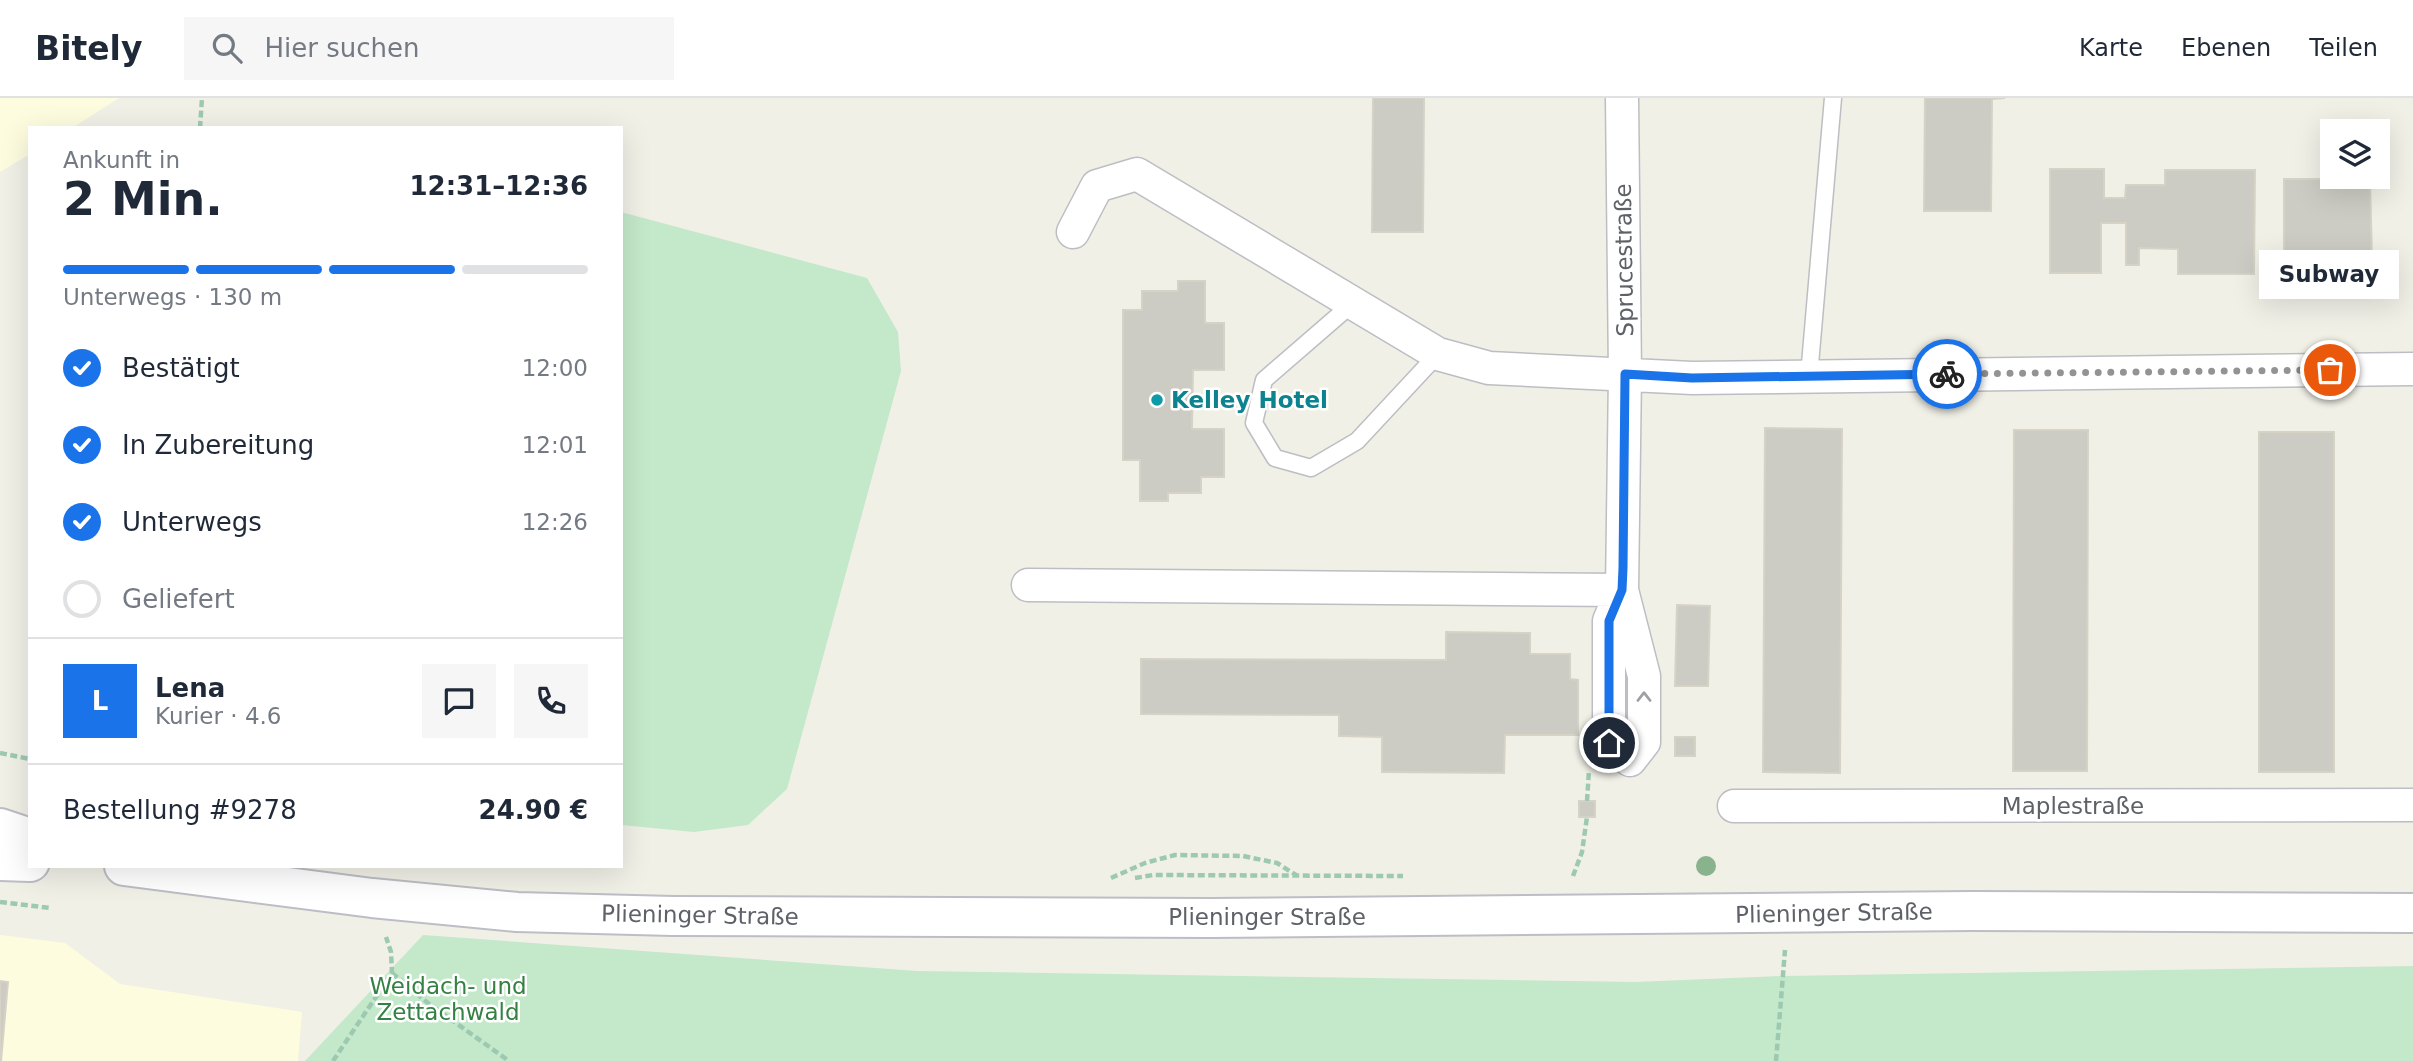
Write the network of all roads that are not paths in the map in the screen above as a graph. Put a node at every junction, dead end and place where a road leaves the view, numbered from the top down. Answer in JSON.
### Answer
{"nodes":[{"id":1,"x":1622,"y":98,"type":"edge"},
{"id":2,"x":1833,"y":98,"type":"edge"},
{"id":3,"x":1073,"y":232,"type":"dead end"},
{"id":4,"x":1353,"y":303,"type":"junction"},
{"id":5,"x":1438,"y":354,"type":"junction"},
{"id":6,"x":2413,"y":369,"type":"edge"},
{"id":7,"x":1625,"y":374,"type":"junction"},
{"id":8,"x":1809,"y":376,"type":"junction"},
{"id":9,"x":1028,"y":585,"type":"dead end"},
{"id":10,"x":2413,"y":805,"type":"edge"},
{"id":11,"x":1734,"y":806,"type":"dead end"},
{"id":12,"x":0,"y":828,"type":"edge"},
{"id":13,"x":28,"y":837,"type":"edge"},
{"id":14,"x":0,"y":861,"type":"edge"},
{"id":15,"x":28,"y":862,"type":"edge"},
{"id":16,"x":140,"y":868,"type":"edge"},
{"id":17,"x":2413,"y":913,"type":"edge"}],
"edges":[{"from":1,"to":7,"type":"street","name":"Sprucestraße"},
{"from":2,"to":8,"type":"lane"},
{"from":3,"to":4,"type":"street"},
{"from":4,"to":5,"type":"street"},
{"from":4,"to":5,"type":"lane"},
{"from":5,"to":7,"type":"street"},
{"from":6,"to":8,"type":"street"},
{"from":7,"to":8,"type":"street"},
{"from":7,"to":9,"type":"street","name":"Sprucestraße"},
{"from":10,"to":11,"type":"street","name":"Maplestraße"},
{"from":12,"to":13,"type":"main road"},
{"from":14,"to":15,"type":"main road"},
{"from":16,"to":17,"type":"main road","name":"Plieninger Straße"}]}
